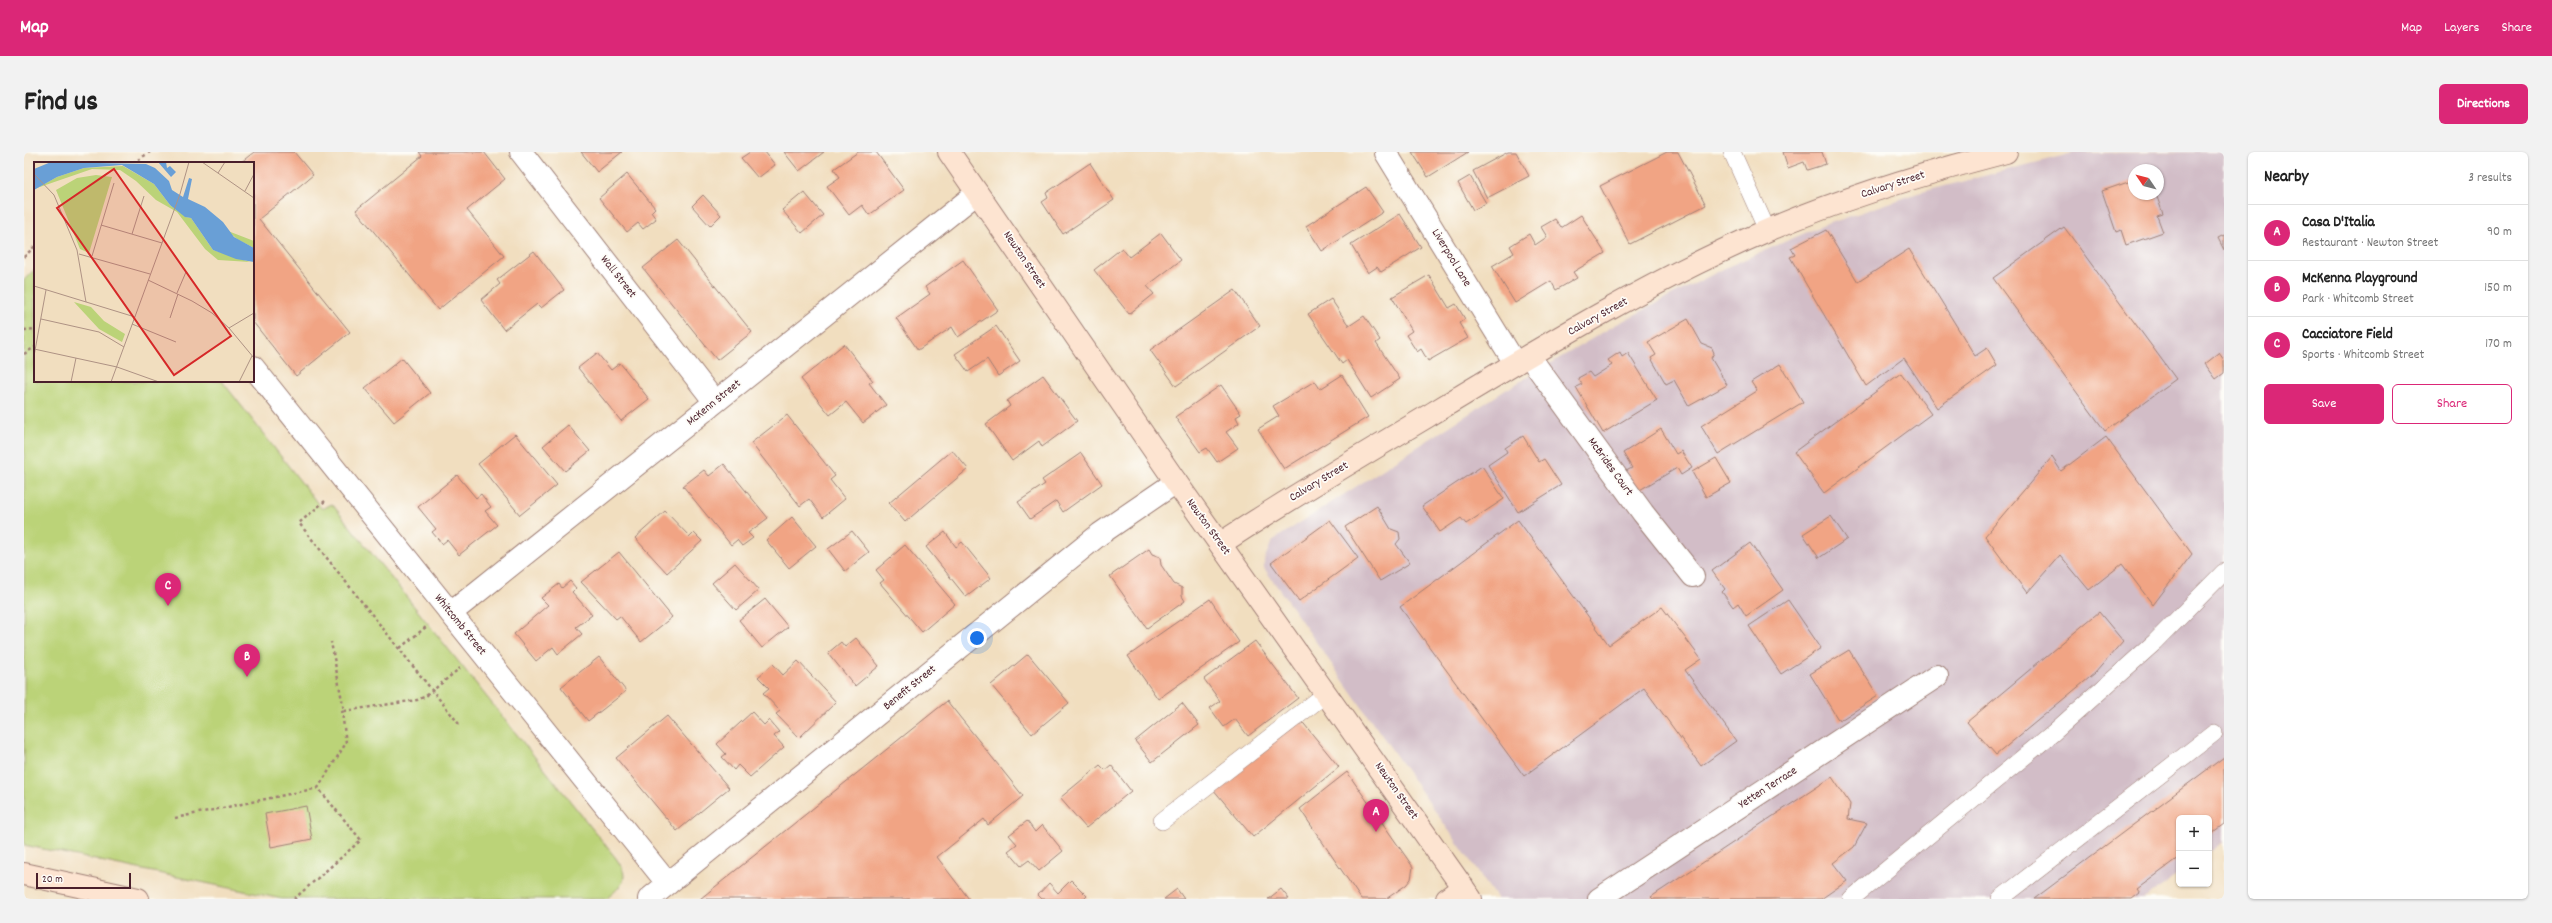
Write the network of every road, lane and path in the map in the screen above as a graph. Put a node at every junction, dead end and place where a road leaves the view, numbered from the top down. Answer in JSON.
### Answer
{"nodes":[{"id":1,"x":150,"y":152,"type":"edge"},
{"id":2,"x":521,"y":152,"type":"edge"},
{"id":3,"x":950,"y":152,"type":"edge"},
{"id":4,"x":1732,"y":152,"type":"edge"},
{"id":5,"x":2006,"y":152,"type":"edge"},
{"id":6,"x":1386,"y":153,"type":"edge"},
{"id":7,"x":135,"y":162,"type":"edge"},
{"id":8,"x":977,"y":192,"type":"junction"},
{"id":9,"x":1768,"y":230,"type":"junction"},
{"id":10,"x":34,"y":247,"type":"edge"},
{"id":11,"x":24,"y":257,"type":"edge"},
{"id":12,"x":34,"y":329,"type":"edge"},
{"id":13,"x":24,"y":330,"type":"edge"},
{"id":14,"x":34,"y":348,"type":"edge"},
{"id":15,"x":24,"y":354,"type":"edge"},
{"id":16,"x":1522,"y":359,"type":"junction"},
{"id":17,"x":254,"y":368,"type":"edge"},
{"id":18,"x":715,"y":402,"type":"junction"},
{"id":19,"x":1176,"y":482,"type":"junction"},
{"id":20,"x":347,"y":484,"type":"junction"},
{"id":21,"x":1220,"y":544,"type":"junction"},
{"id":22,"x":2224,"y":572,"type":"edge"},
{"id":23,"x":1694,"y":576,"type":"dead end"},
{"id":24,"x":451,"y":613,"type":"junction"},
{"id":25,"x":431,"y":623,"type":"dead end"},
{"id":26,"x":331,"y":642,"type":"dead end"},
{"id":27,"x":400,"y":648,"type":"junction"},
{"id":28,"x":465,"y":665,"type":"dead end"},
{"id":29,"x":1937,"y":676,"type":"dead end"},
{"id":30,"x":432,"y":691,"type":"junction"},
{"id":31,"x":1327,"y":693,"type":"junction"},
{"id":32,"x":344,"y":711,"type":"junction"},
{"id":33,"x":459,"y":724,"type":"dead end"},
{"id":34,"x":2214,"y":733,"type":"dead end"},
{"id":35,"x":318,"y":788,"type":"junction"},
{"id":36,"x":175,"y":818,"type":"dead end"},
{"id":37,"x":1162,"y":821,"type":"dead end"},
{"id":38,"x":24,"y":874,"type":"edge"},
{"id":39,"x":668,"y":884,"type":"junction"},
{"id":40,"x":1460,"y":895,"type":"edge"},
{"id":41,"x":138,"y":899,"type":"edge"},
{"id":42,"x":294,"y":899,"type":"edge"},
{"id":43,"x":649,"y":899,"type":"edge"},
{"id":44,"x":1599,"y":899,"type":"edge"},
{"id":45,"x":1852,"y":899,"type":"edge"},
{"id":46,"x":2000,"y":899,"type":"edge"}],
"edges":[{"from":1,"to":7,"type":"path"},
{"from":2,"to":18,"type":"street","name":"Wall Street"},
{"from":3,"to":8,"type":"street","name":"Newton Street"},
{"from":4,"to":9,"type":"lane"},
{"from":5,"to":9,"type":"street","name":"Calvary Street"},
{"from":6,"to":16,"type":"street","name":"Liverpool Lane"},
{"from":8,"to":18,"type":"street","name":"McKenn Street"},
{"from":8,"to":19,"type":"street","name":"Newton Street"},
{"from":9,"to":16,"type":"street","name":"Calvary Street"},
{"from":10,"to":11,"type":"path"},
{"from":12,"to":13,"type":"path"},
{"from":14,"to":15,"type":"path"},
{"from":16,"to":21,"type":"street","name":"Calvary Street"},
{"from":16,"to":23,"type":"street","name":"McBrides Court"},
{"from":17,"to":20,"type":"street","name":"Whitcomb Street"},
{"from":18,"to":24,"type":"street","name":"McKenn Street"},
{"from":19,"to":21,"type":"street","name":"Newton Street"},
{"from":19,"to":39,"type":"street","name":"Benefit Street"},
{"from":20,"to":24,"type":"street","name":"Whitcomb Street"},
{"from":20,"to":27,"type":"path"},
{"from":21,"to":31,"type":"street","name":"Newton Street"},
{"from":22,"to":45,"type":"lane"},
{"from":24,"to":39,"type":"street","name":"Whitcomb Street"},
{"from":25,"to":27,"type":"path"},
{"from":26,"to":32,"type":"path"},
{"from":27,"to":30,"type":"path"},
{"from":28,"to":30,"type":"path"},
{"from":29,"to":44,"type":"street","name":"Yetten Terrace"},
{"from":30,"to":32,"type":"path"},
{"from":30,"to":33,"type":"path"},
{"from":31,"to":37,"type":"lane"},
{"from":31,"to":40,"type":"street","name":"Newton Street"},
{"from":32,"to":35,"type":"path"},
{"from":34,"to":46,"type":"lane"},
{"from":35,"to":36,"type":"path"},
{"from":35,"to":42,"type":"path"},
{"from":38,"to":41,"type":"street"},
{"from":39,"to":43,"type":"street","name":"Benefit Street"}]}
